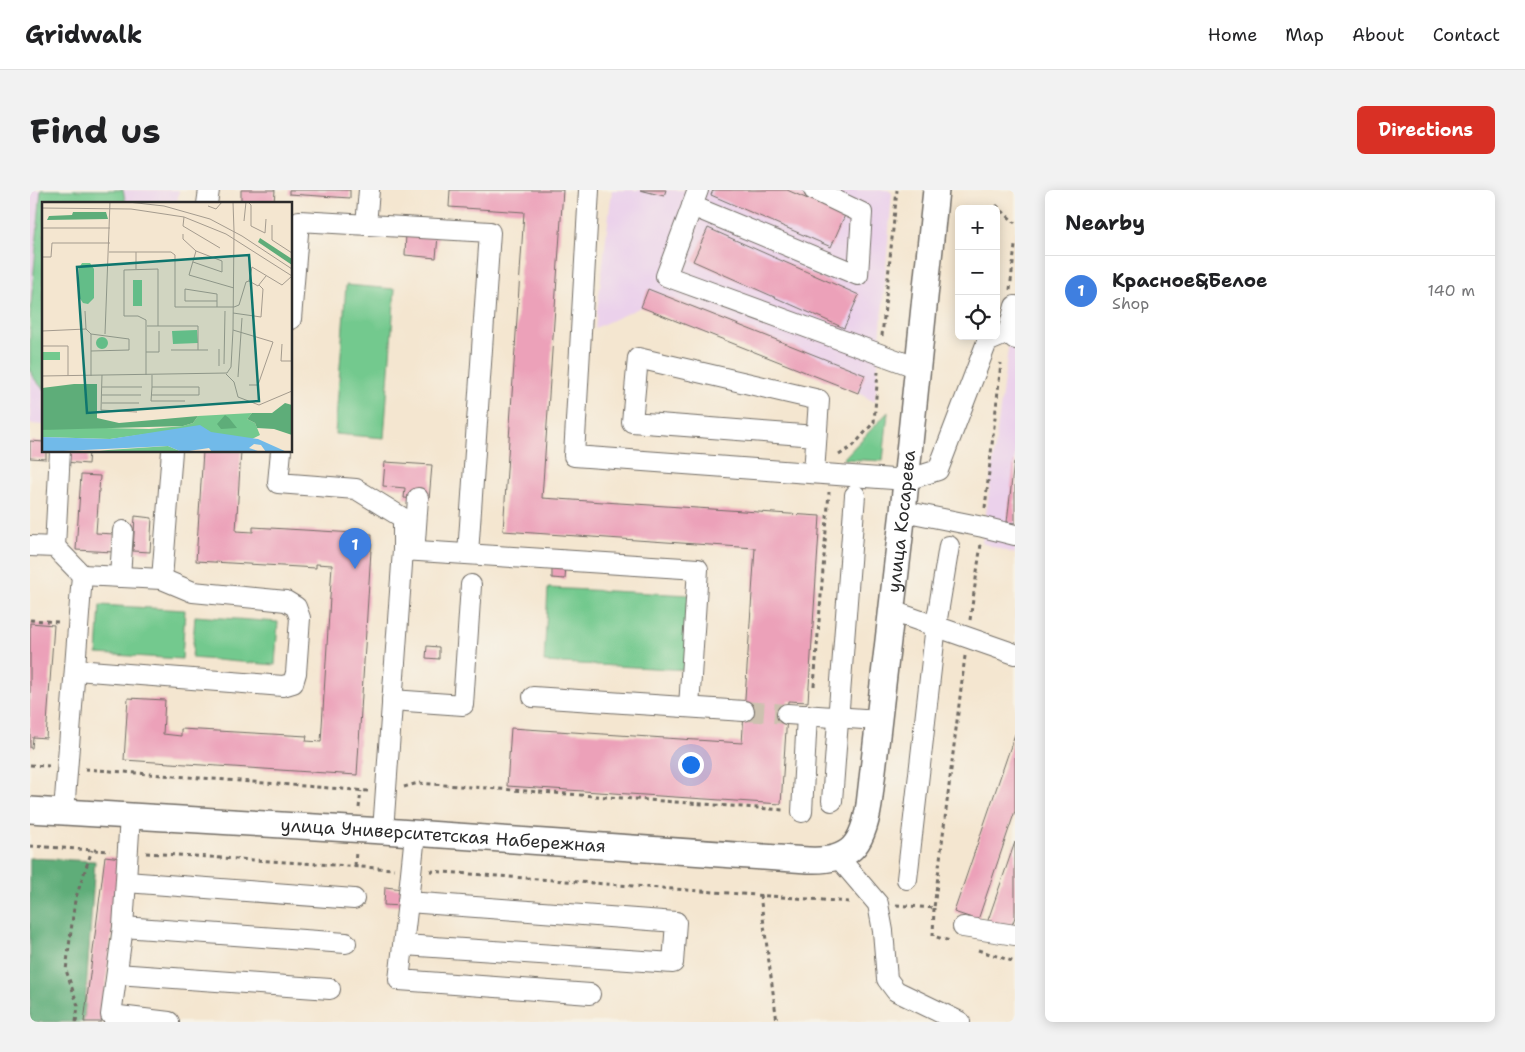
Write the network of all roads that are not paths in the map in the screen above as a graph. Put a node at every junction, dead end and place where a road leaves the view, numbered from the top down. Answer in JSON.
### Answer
{"nodes":[{"id":1,"x":369,"y":190,"type":"edge"},
{"id":2,"x":589,"y":190,"type":"edge"},
{"id":3,"x":814,"y":190,"type":"edge"},
{"id":4,"x":936,"y":190,"type":"edge"},
{"id":5,"x":695,"y":198,"type":"edge"},
{"id":6,"x":366,"y":225,"type":"junction"},
{"id":7,"x":1012,"y":301,"type":"edge"},
{"id":8,"x":292,"y":307,"type":"edge"},
{"id":9,"x":1009,"y":336,"type":"edge"},
{"id":10,"x":918,"y":368,"type":"junction"},
{"id":11,"x":816,"y":436,"type":"junction"},
{"id":12,"x":60,"y":452,"type":"edge"},
{"id":13,"x":172,"y":452,"type":"edge"},
{"id":14,"x":281,"y":452,"type":"edge"},
{"id":15,"x":822,"y":474,"type":"junction"},
{"id":16,"x":906,"y":480,"type":"junction"},
{"id":17,"x":855,"y":495,"type":"dead end"},
{"id":18,"x":418,"y":498,"type":"dead end"},
{"id":19,"x":903,"y":511,"type":"junction"},
{"id":20,"x":123,"y":531,"type":"dead end"},
{"id":21,"x":1015,"y":535,"type":"edge"},
{"id":22,"x":30,"y":546,"type":"edge"},
{"id":23,"x":949,"y":546,"type":"dead end"},
{"id":24,"x":55,"y":547,"type":"junction"},
{"id":25,"x":409,"y":550,"type":"junction"},
{"id":26,"x":468,"y":554,"type":"junction"},
{"id":27,"x":82,"y":574,"type":"junction"},
{"id":28,"x":120,"y":576,"type":"junction"},
{"id":29,"x":162,"y":579,"type":"junction"},
{"id":30,"x":471,"y":585,"type":"dead end"},
{"id":31,"x":892,"y":611,"type":"junction"},
{"id":32,"x":936,"y":625,"type":"junction"},
{"id":33,"x":1015,"y":654,"type":"edge"},
{"id":34,"x":76,"y":670,"type":"junction"},
{"id":35,"x":533,"y":697,"type":"dead end"},
{"id":36,"x":392,"y":700,"type":"junction"},
{"id":37,"x":689,"y":707,"type":"junction"},
{"id":38,"x":744,"y":711,"type":"tunnel mouth"},
{"id":39,"x":838,"y":717,"type":"junction"},
{"id":40,"x":879,"y":720,"type":"junction"},
{"id":41,"x":832,"y":801,"type":"dead end"},
{"id":42,"x":30,"y":810,"type":"edge"},
{"id":43,"x":64,"y":812,"type":"junction"},
{"id":44,"x":802,"y":812,"type":"road end"},
{"id":45,"x":130,"y":816,"type":"junction"},
{"id":46,"x":383,"y":831,"type":"junction"},
{"id":47,"x":415,"y":834,"type":"junction"},
{"id":48,"x":845,"y":853,"type":"junction"},
{"id":49,"x":907,"y":879,"type":"dead end"},
{"id":50,"x":126,"y":882,"type":"junction"},
{"id":51,"x":354,"y":899,"type":"dead end"},
{"id":52,"x":408,"y":902,"type":"junction"},
{"id":53,"x":123,"y":927,"type":"junction"},
{"id":54,"x":962,"y":927,"type":"dead end"},
{"id":55,"x":1015,"y":935,"type":"edge"},
{"id":56,"x":346,"y":943,"type":"dead end"},
{"id":57,"x":404,"y":945,"type":"junction"},
{"id":58,"x":117,"y":974,"type":"junction"},
{"id":59,"x":330,"y":989,"type":"dead end"},
{"id":60,"x":590,"y":994,"type":"dead end"},
{"id":61,"x":169,"y":1022,"type":"edge"},
{"id":62,"x":960,"y":1022,"type":"edge"}],
"edges":[{"from":1,"to":6,"type":"lane"},
{"from":2,"to":15,"type":"lane"},
{"from":3,"to":5,"type":"lane"},
{"from":4,"to":10,"type":"main road","name":"улица Косарева"},
{"from":5,"to":10,"type":"lane"},
{"from":6,"to":8,"type":"lane"},
{"from":6,"to":26,"type":"lane"},
{"from":7,"to":9,"type":"lane"},
{"from":9,"to":16,"type":"lane"},
{"from":10,"to":16,"type":"main road","name":"улица Косарева"},
{"from":11,"to":11,"type":"lane"},
{"from":11,"to":15,"type":"lane"},
{"from":12,"to":24,"type":"lane"},
{"from":13,"to":29,"type":"lane"},
{"from":14,"to":25,"type":"lane"},
{"from":15,"to":16,"type":"lane"},
{"from":16,"to":19,"type":"main road","name":"улица Косарева"},
{"from":17,"to":39,"type":"lane"},
{"from":18,"to":25,"type":"lane"},
{"from":19,"to":21,"type":"lane"},
{"from":19,"to":31,"type":"main road","name":"улица Косарева"},
{"from":20,"to":28,"type":"lane"},
{"from":22,"to":24,"type":"lane"},
{"from":23,"to":32,"type":"lane"},
{"from":24,"to":27,"type":"lane"},
{"from":25,"to":26,"type":"lane"},
{"from":25,"to":36,"type":"lane"},
{"from":26,"to":37,"type":"lane"},
{"from":27,"to":28,"type":"lane"},
{"from":27,"to":34,"type":"lane"},
{"from":28,"to":29,"type":"lane"},
{"from":29,"to":34,"type":"lane"},
{"from":30,"to":36,"type":"lane"},
{"from":31,"to":32,"type":"lane"},
{"from":31,"to":40,"type":"main road","name":"улица Косарева"},
{"from":32,"to":33,"type":"lane"},
{"from":32,"to":49,"type":"lane"},
{"from":34,"to":43,"type":"lane"},
{"from":35,"to":37,"type":"lane"},
{"from":36,"to":46,"type":"lane"},
{"from":37,"to":38,"type":"lane"},
{"from":39,"to":40,"type":"lane"},
{"from":39,"to":41,"type":"lane"},
{"from":39,"to":44,"type":"lane"},
{"from":40,"to":48,"type":"main road","name":"улица Косарева"},
{"from":42,"to":43,"type":"main road","name":"улица Университетская Набережная"},
{"from":43,"to":45,"type":"main road","name":"улица Университетская Набережная"},
{"from":45,"to":46,"type":"main road","name":"улица Университетская Набережная"},
{"from":45,"to":50,"type":"lane"},
{"from":46,"to":47,"type":"main road","name":"улица Университетская Набережная"},
{"from":47,"to":48,"type":"main road","name":"улица Университетская Набережная"},
{"from":47,"to":52,"type":"lane"},
{"from":48,"to":62,"type":"lane"},
{"from":50,"to":51,"type":"lane"},
{"from":50,"to":53,"type":"lane"},
{"from":52,"to":57,"type":"lane"},
{"from":52,"to":57,"type":"lane"},
{"from":53,"to":56,"type":"lane"},
{"from":53,"to":58,"type":"lane"},
{"from":54,"to":55,"type":"lane"},
{"from":57,"to":60,"type":"lane"},
{"from":58,"to":59,"type":"lane"},
{"from":58,"to":61,"type":"lane"}]}
